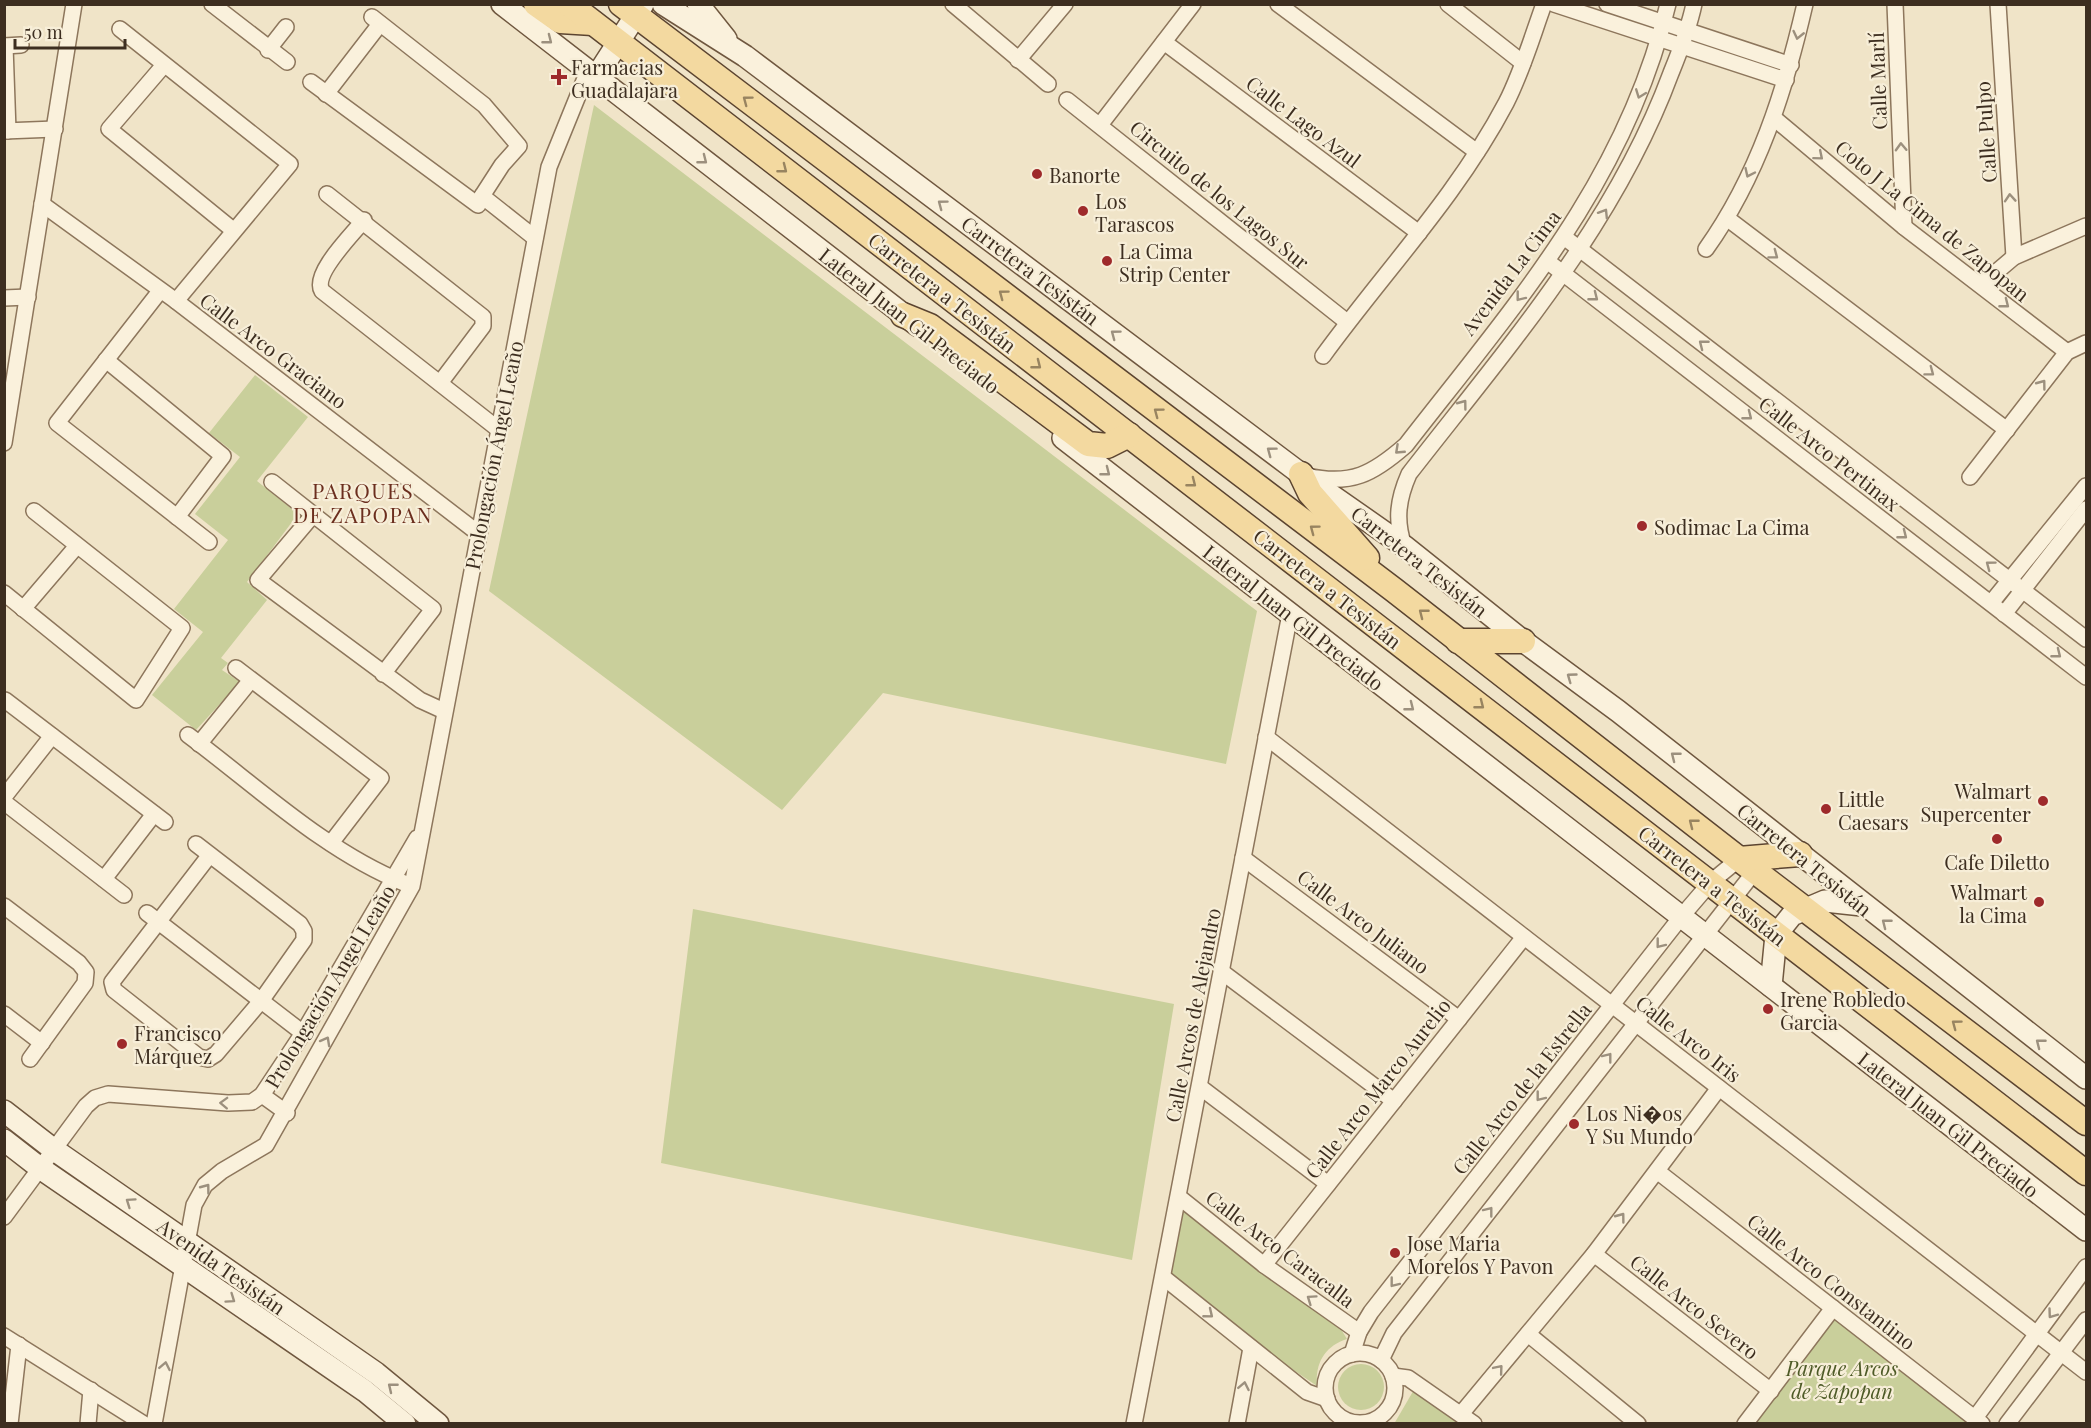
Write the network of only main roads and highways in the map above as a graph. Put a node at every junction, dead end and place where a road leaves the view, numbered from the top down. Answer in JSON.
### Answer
{"nodes":[{"id":1,"x":502,"y":4,"type":"edge"},
{"id":2,"x":536,"y":4,"type":"edge"},
{"id":3,"x":569,"y":4,"type":"edge"},
{"id":4,"x":663,"y":4,"type":"edge"},
{"id":5,"x":698,"y":4,"type":"edge"},
{"id":6,"x":631,"y":8,"type":"edge"},
{"id":7,"x":608,"y":35,"type":"junction"},
{"id":8,"x":739,"y":52,"type":"junction"},
{"id":9,"x":588,"y":79,"type":"junction"},
{"id":10,"x":903,"y":315,"type":"junction"},
{"id":11,"x":1129,"y":435,"type":"junction"},
{"id":12,"x":1301,"y":474,"type":"junction"},
{"id":13,"x":1394,"y":590,"type":"junction"},
{"id":14,"x":1458,"y":640,"type":"junction"},
{"id":15,"x":1523,"y":641,"type":"junction"},
{"id":16,"x":1800,"y":854,"type":"junction"},
{"id":17,"x":1747,"y":865,"type":"junction"},
{"id":18,"x":1862,"y":904,"type":"junction"},
{"id":19,"x":1805,"y":909,"type":"junction"},
{"id":20,"x":1776,"y":935,"type":"junction"},
{"id":21,"x":1771,"y":986,"type":"junction"},
{"id":22,"x":2086,"y":1078,"type":"edge"},
{"id":23,"x":4,"y":1111,"type":"edge"},
{"id":24,"x":2086,"y":1123,"type":"edge"},
{"id":25,"x":4,"y":1140,"type":"edge"},
{"id":26,"x":2086,"y":1173,"type":"edge"},
{"id":27,"x":2086,"y":1230,"type":"edge"},
{"id":28,"x":405,"y":1424,"type":"edge"},
{"id":29,"x":438,"y":1424,"type":"edge"}],
"edges":[{"from":1,"to":9,"type":"main road","name":"Lateral Juan Gil Preciado","one_way":true},
{"from":2,"to":7,"type":"main road"},
{"from":3,"to":7,"type":"main road","name":"Carretera a Tesistán"},
{"from":4,"to":8,"type":"main road"},
{"from":5,"to":8,"type":"main road"},
{"from":6,"to":7,"type":"main road","name":"Prolongación Ángel Leaño"},
{"from":13,"to":6,"type":"main road","name":"Carretera a Tesistán","one_way":true},
{"from":7,"to":9,"type":"main road","name":"Prolongación Ángel Leaño"},
{"from":7,"to":11,"type":"main road","name":"Carretera a Tesistán","one_way":true},
{"from":12,"to":8,"type":"main road","name":"Carretera Tesistán","one_way":true},
{"from":9,"to":10,"type":"main road","name":"Lateral Juan Gil Preciado","one_way":true},
{"from":10,"to":11,"type":"main road"},
{"from":10,"to":21,"type":"main road","name":"Lateral Juan Gil Preciado","one_way":true},
{"from":11,"to":20,"type":"main road","name":"Carretera a Tesistán","one_way":true},
{"from":12,"to":13,"type":"main road"},
{"from":12,"to":15,"type":"main road","name":"Carretera Tesistán"},
{"from":14,"to":13,"type":"main road","name":"Carretera a Tesistán","one_way":true},
{"from":14,"to":15,"type":"main road"},
{"from":17,"to":14,"type":"main road","name":"Carretera a Tesistán","one_way":true},
{"from":16,"to":15,"type":"main road","name":"Carretera Tesistán","one_way":true},
{"from":16,"to":17,"type":"main road"},
{"from":16,"to":18,"type":"main road","name":"Carretera Tesistán"},
{"from":17,"to":19,"type":"main road","name":"Carretera a Tesistán"},
{"from":18,"to":19,"type":"main road"},
{"from":22,"to":18,"type":"main road","name":"Carretera Tesistán","one_way":true},
{"from":19,"to":20,"type":"main road"},
{"from":24,"to":19,"type":"main road","name":"Carretera a Tesistán","one_way":true},
{"from":20,"to":21,"type":"main road"},
{"from":20,"to":26,"type":"main road","name":"Carretera a Tesistán"},
{"from":21,"to":27,"type":"main road","name":"Lateral Juan Gil Preciado"},
{"from":29,"to":23,"type":"main road","name":"Avenida Tesistán","one_way":true},
{"from":25,"to":28,"type":"main road","name":"Avenida Tesistán","one_way":true}]}
